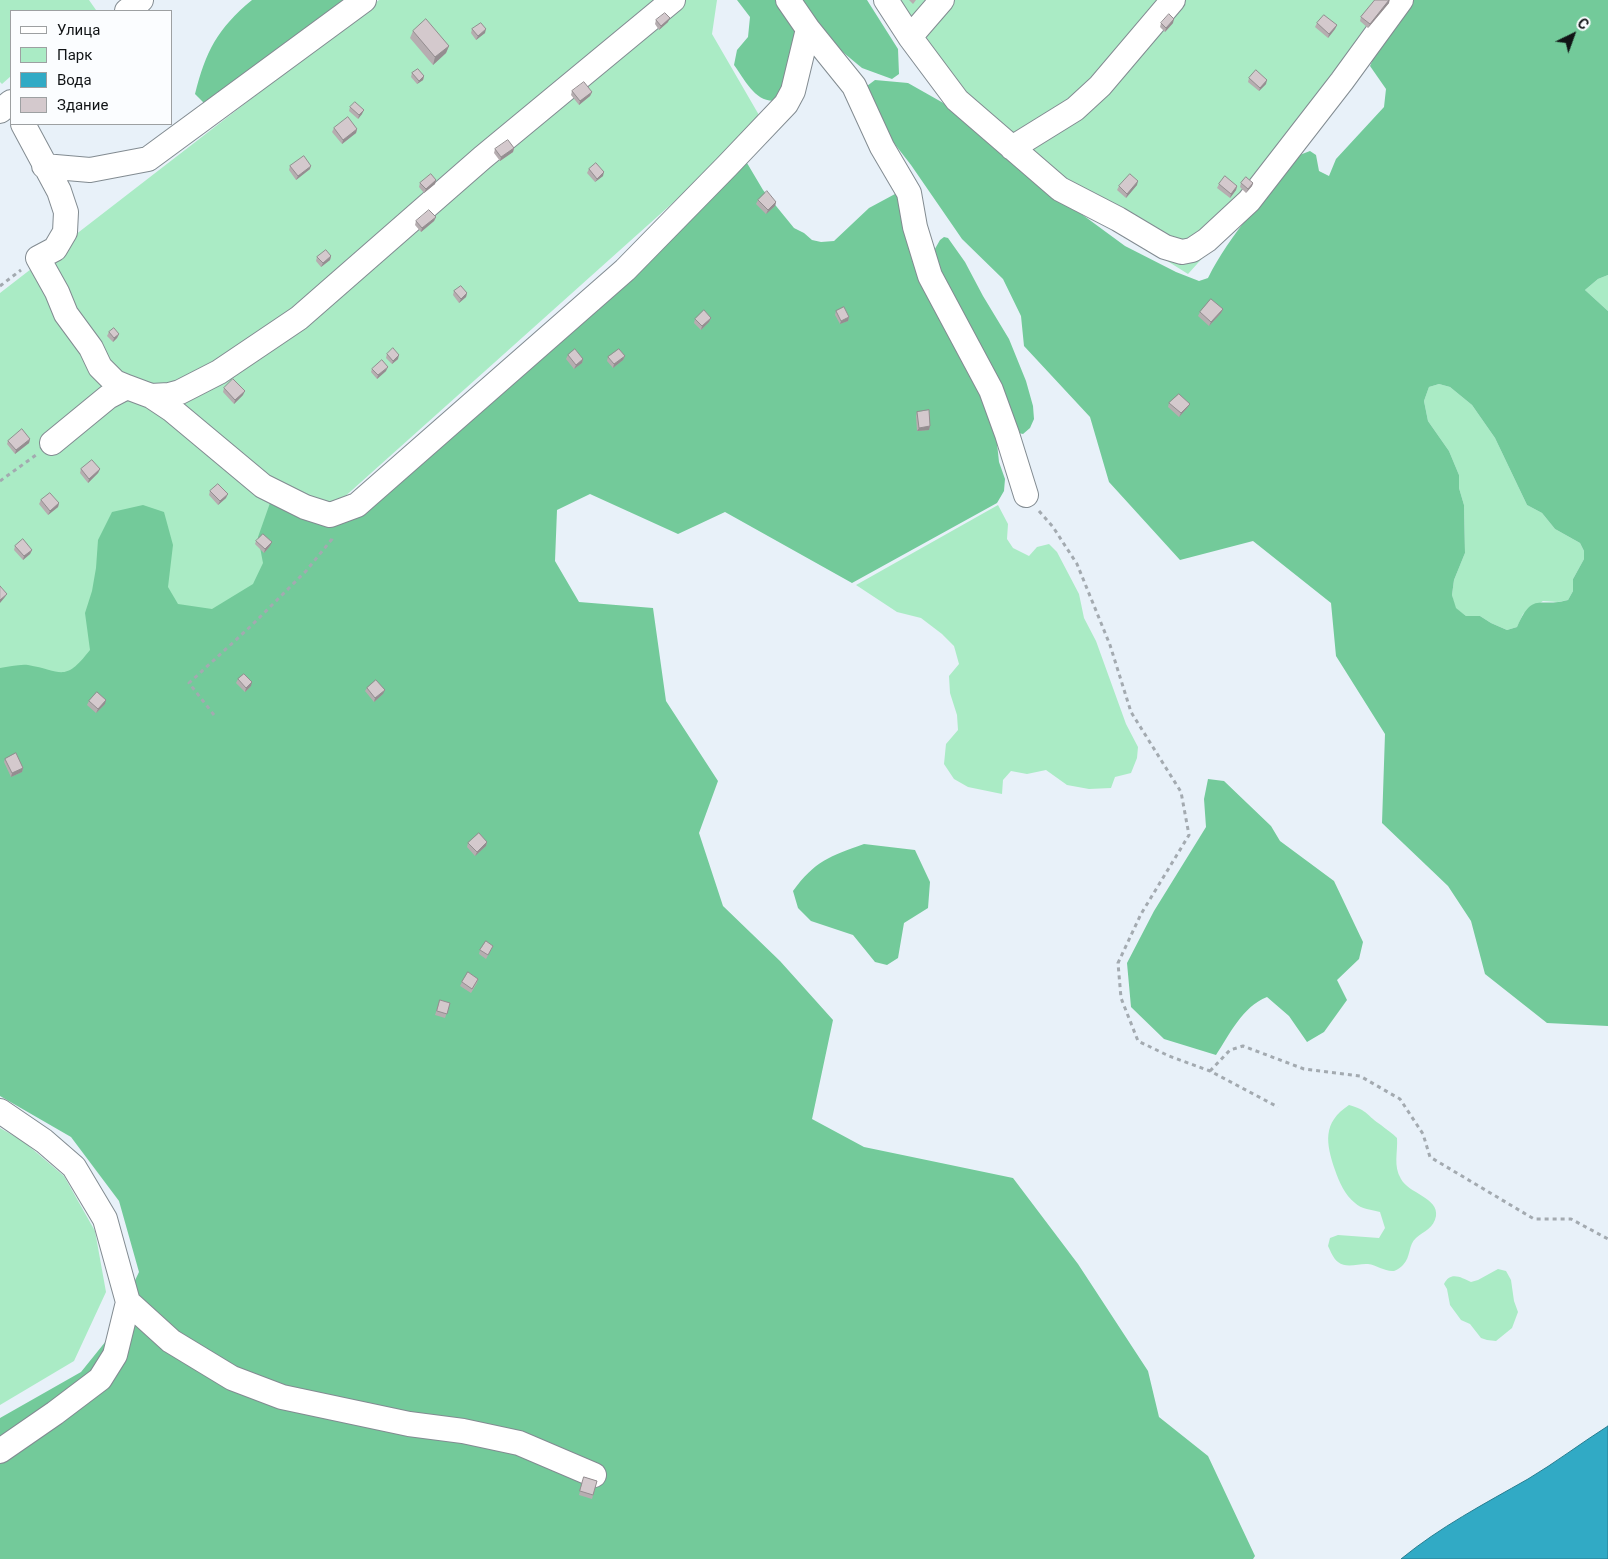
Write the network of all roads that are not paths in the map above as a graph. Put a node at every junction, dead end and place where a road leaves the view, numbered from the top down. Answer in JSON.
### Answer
{"nodes":[{"id":1,"x":141,"y":0,"type":"edge"},
{"id":2,"x":364,"y":0,"type":"edge"},
{"id":3,"x":673,"y":0,"type":"edge"},
{"id":4,"x":788,"y":0,"type":"edge"},
{"id":5,"x":886,"y":0,"type":"edge"},
{"id":6,"x":942,"y":0,"type":"edge"},
{"id":7,"x":1173,"y":0,"type":"edge"},
{"id":8,"x":1401,"y":0,"type":"edge"},
{"id":9,"x":128,"y":10,"type":"edge"},
{"id":10,"x":808,"y":29,"type":"junction"},
{"id":11,"x":910,"y":37,"type":"junction"},
{"id":12,"x":24,"y":125,"type":"edge"},
{"id":13,"x":1012,"y":148,"type":"junction"},
{"id":14,"x":44,"y":166,"type":"junction"},
{"id":15,"x":127,"y":387,"type":"junction"},
{"id":16,"x":151,"y":396,"type":"junction"},
{"id":17,"x":52,"y":443,"type":"road end"},
{"id":18,"x":1026,"y":495,"type":"road end"},
{"id":19,"x":0,"y":1111,"type":"edge"},
{"id":20,"x":128,"y":1302,"type":"junction"},
{"id":21,"x":0,"y":1451,"type":"edge"},
{"id":22,"x":594,"y":1474,"type":"dead end"}],
"edges":[{"from":1,"to":9,"type":"street"},
{"from":2,"to":14,"type":"street"},
{"from":3,"to":16,"type":"street"},
{"from":4,"to":10,"type":"street"},
{"from":5,"to":11,"type":"street"},
{"from":6,"to":11,"type":"street"},
{"from":7,"to":13,"type":"street"},
{"from":8,"to":13,"type":"street"},
{"from":10,"to":16,"type":"street"},
{"from":10,"to":18,"type":"street"},
{"from":11,"to":13,"type":"street"},
{"from":12,"to":14,"type":"street"},
{"from":14,"to":15,"type":"street"},
{"from":15,"to":16,"type":"street"},
{"from":15,"to":17,"type":"street"},
{"from":19,"to":20,"type":"street"},
{"from":20,"to":21,"type":"street"},
{"from":20,"to":22,"type":"street"}]}
